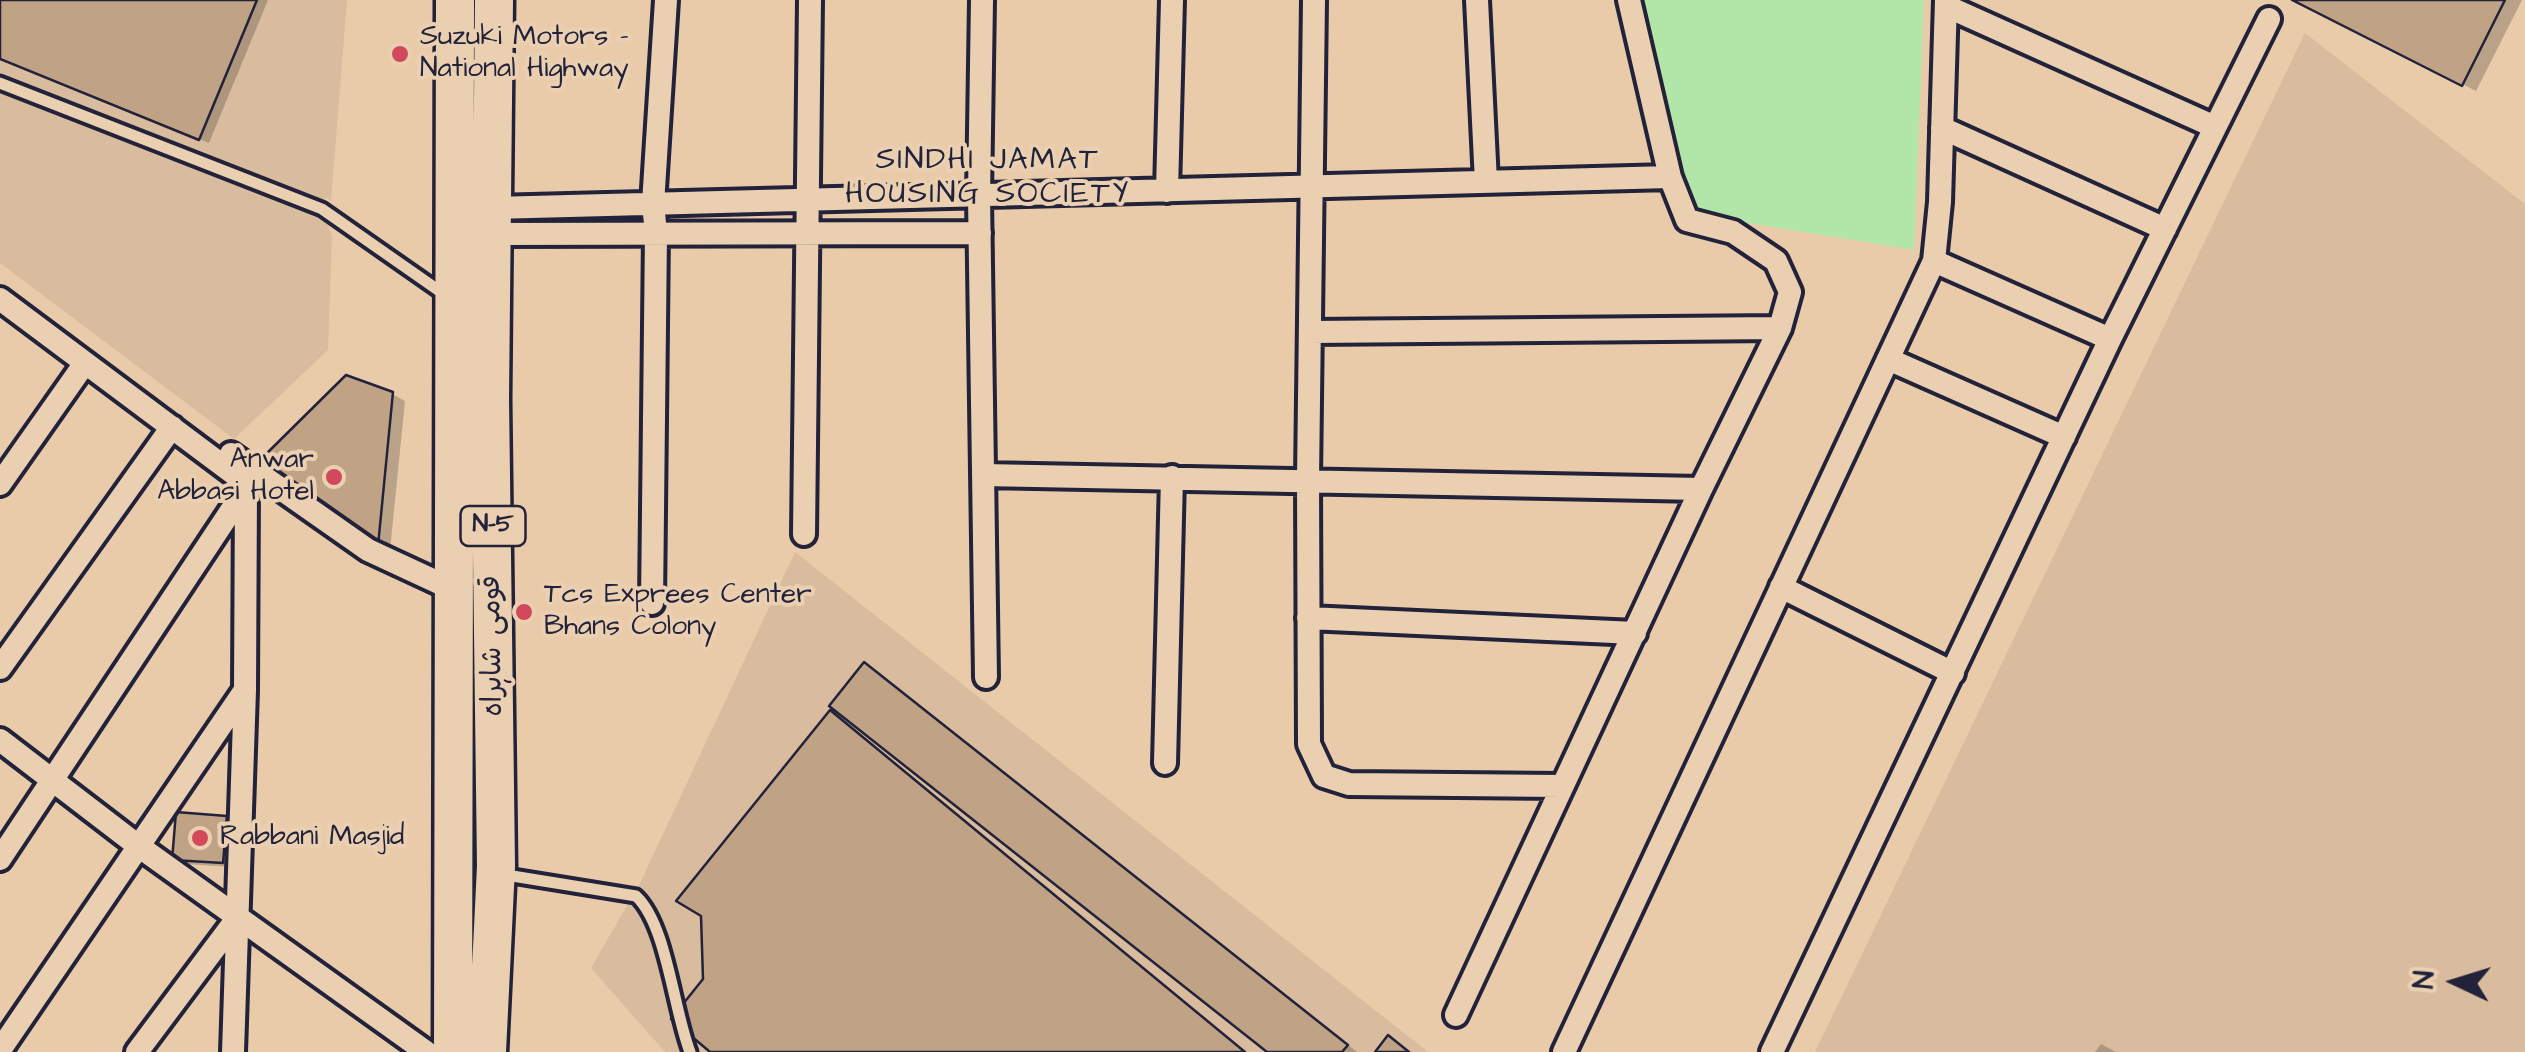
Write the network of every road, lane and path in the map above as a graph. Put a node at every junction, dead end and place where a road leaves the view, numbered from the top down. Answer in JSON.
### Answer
{"nodes":[{"id":1,"x":455,"y":0,"type":"edge"},
{"id":2,"x":494,"y":0,"type":"edge"},
{"id":3,"x":666,"y":0,"type":"edge"},
{"id":4,"x":810,"y":0,"type":"edge"},
{"id":5,"x":982,"y":0,"type":"edge"},
{"id":6,"x":1172,"y":0,"type":"edge"},
{"id":7,"x":1314,"y":0,"type":"edge"},
{"id":8,"x":1476,"y":0,"type":"edge"},
{"id":9,"x":1628,"y":0,"type":"edge"},
{"id":10,"x":1946,"y":3,"type":"edge"},
{"id":11,"x":2269,"y":19,"type":"dead end"},
{"id":12,"x":0,"y":83,"type":"edge"},
{"id":13,"x":2215,"y":127,"type":"junction"},
{"id":14,"x":1942,"y":128,"type":"junction"},
{"id":15,"x":1670,"y":177,"type":"junction"},
{"id":16,"x":1486,"y":182,"type":"junction"},
{"id":17,"x":1312,"y":187,"type":"junction"},
{"id":18,"x":1167,"y":191,"type":"junction"},
{"id":19,"x":979,"y":196,"type":"junction"},
{"id":20,"x":808,"y":200,"type":"junction"},
{"id":21,"x":653,"y":204,"type":"junction"},
{"id":22,"x":493,"y":221,"type":"junction"},
{"id":23,"x":2165,"y":229,"type":"junction"},
{"id":24,"x":656,"y":234,"type":"junction"},
{"id":25,"x":807,"y":234,"type":"junction"},
{"id":26,"x":980,"y":234,"type":"junction"},
{"id":27,"x":1934,"y":262,"type":"junction"},
{"id":28,"x":0,"y":281,"type":"edge"},
{"id":29,"x":0,"y":299,"type":"edge"},
{"id":30,"x":456,"y":302,"type":"junction"},
{"id":31,"x":1780,"y":328,"type":"junction"},
{"id":32,"x":1310,"y":332,"type":"junction"},
{"id":33,"x":2110,"y":339,"type":"junction"},
{"id":34,"x":1888,"y":359,"type":"junction"},
{"id":35,"x":85,"y":364,"type":"junction"},
{"id":36,"x":172,"y":427,"type":"junction"},
{"id":37,"x":2064,"y":437,"type":"junction"},
{"id":38,"x":983,"y":475,"type":"junction"},
{"id":39,"x":1172,"y":477,"type":"junction"},
{"id":40,"x":1308,"y":479,"type":"junction"},
{"id":41,"x":0,"y":484,"type":"edge"},
{"id":42,"x":246,"y":488,"type":"junction"},
{"id":43,"x":1701,"y":488,"type":"junction"},
{"id":44,"x":804,"y":534,"type":"dead end"},
{"id":45,"x":1781,"y":587,"type":"junction"},
{"id":46,"x":452,"y":590,"type":"junction"},
{"id":47,"x":652,"y":603,"type":"dead end"},
{"id":48,"x":1308,"y":618,"type":"junction"},
{"id":49,"x":1634,"y":633,"type":"junction"},
{"id":50,"x":0,"y":668,"type":"edge"},
{"id":51,"x":1954,"y":674,"type":"junction"},
{"id":52,"x":986,"y":677,"type":"dead end"},
{"id":53,"x":245,"y":690,"type":"junction"},
{"id":54,"x":0,"y":740,"type":"edge"},
{"id":55,"x":1166,"y":763,"type":"dead end"},
{"id":56,"x":53,"y":781,"type":"junction"},
{"id":57,"x":1561,"y":786,"type":"junction"},
{"id":58,"x":137,"y":845,"type":"junction"},
{"id":59,"x":0,"y":859,"type":"edge"},
{"id":60,"x":496,"y":874,"type":"junction"},
{"id":61,"x":238,"y":917,"type":"junction"},
{"id":62,"x":1456,"y":1014,"type":"dead end"},
{"id":63,"x":0,"y":1050,"type":"edge"},
{"id":64,"x":137,"y":1052,"type":"edge"},
{"id":65,"x":234,"y":1052,"type":"edge"},
{"id":66,"x":426,"y":1052,"type":"edge"},
{"id":67,"x":453,"y":1052,"type":"edge"},
{"id":68,"x":486,"y":1052,"type":"edge"},
{"id":69,"x":690,"y":1052,"type":"edge"},
{"id":70,"x":1564,"y":1052,"type":"edge"},
{"id":71,"x":1772,"y":1052,"type":"edge"}],
"edges":[{"from":1,"to":30,"type":"highway","name":"قومی شاہراہ","number":"N-5"},
{"from":2,"to":22,"type":"highway","name":"قومی شاہراہ","number":"N-5"},
{"from":3,"to":21,"type":"street"},
{"from":4,"to":20,"type":"street"},
{"from":5,"to":19,"type":"street"},
{"from":6,"to":18,"type":"street"},
{"from":7,"to":17,"type":"street"},
{"from":8,"to":16,"type":"street"},
{"from":9,"to":15,"type":"street"},
{"from":10,"to":13,"type":"street"},
{"from":10,"to":14,"type":"street"},
{"from":11,"to":13,"type":"street"},
{"from":12,"to":30,"type":"lane"},
{"from":13,"to":23,"type":"street"},
{"from":14,"to":23,"type":"street"},
{"from":14,"to":27,"type":"street"},
{"from":15,"to":16,"type":"street"},
{"from":15,"to":31,"type":"street"},
{"from":16,"to":17,"type":"street"},
{"from":17,"to":18,"type":"street"},
{"from":17,"to":32,"type":"street"},
{"from":18,"to":19,"type":"street"},
{"from":19,"to":20,"type":"street"},
{"from":19,"to":26,"type":"street"},
{"from":20,"to":21,"type":"street"},
{"from":20,"to":25,"type":"street"},
{"from":21,"to":22,"type":"street"},
{"from":21,"to":24,"type":"street"},
{"from":22,"to":24,"type":"street"},
{"from":22,"to":60,"type":"highway","name":"قومی شاہراہ","number":"N-5"},
{"from":23,"to":33,"type":"street"},
{"from":24,"to":25,"type":"street"},
{"from":24,"to":47,"type":"street"},
{"from":25,"to":26,"type":"street"},
{"from":25,"to":44,"type":"street"},
{"from":26,"to":38,"type":"street"},
{"from":27,"to":33,"type":"street"},
{"from":27,"to":34,"type":"street"},
{"from":28,"to":46,"type":"street"},
{"from":29,"to":35,"type":"street"},
{"from":30,"to":46,"type":"highway","name":"قومی شاہراہ","number":"N-5"},
{"from":31,"to":32,"type":"street"},
{"from":31,"to":43,"type":"street"},
{"from":32,"to":40,"type":"street"},
{"from":33,"to":37,"type":"street"},
{"from":34,"to":37,"type":"street"},
{"from":34,"to":45,"type":"street"},
{"from":35,"to":36,"type":"street"},
{"from":35,"to":41,"type":"street"},
{"from":36,"to":42,"type":"street"},
{"from":36,"to":50,"type":"street"},
{"from":37,"to":51,"type":"street"},
{"from":38,"to":39,"type":"street"},
{"from":38,"to":52,"type":"street"},
{"from":39,"to":40,"type":"street"},
{"from":39,"to":55,"type":"street"},
{"from":40,"to":43,"type":"street"},
{"from":40,"to":48,"type":"street"},
{"from":42,"to":53,"type":"street"},
{"from":42,"to":56,"type":"street"},
{"from":43,"to":49,"type":"street"},
{"from":45,"to":51,"type":"street"},
{"from":45,"to":70,"type":"street"},
{"from":46,"to":67,"type":"highway","name":"قومی شاہراہ","number":"N-5"},
{"from":48,"to":49,"type":"street"},
{"from":48,"to":57,"type":"street"},
{"from":49,"to":57,"type":"street"},
{"from":51,"to":71,"type":"street"},
{"from":53,"to":58,"type":"street"},
{"from":53,"to":61,"type":"street"},
{"from":54,"to":56,"type":"street"},
{"from":56,"to":58,"type":"street"},
{"from":56,"to":59,"type":"street"},
{"from":57,"to":62,"type":"street"},
{"from":58,"to":61,"type":"street"},
{"from":58,"to":63,"type":"street"},
{"from":60,"to":68,"type":"highway","name":"قومی شاہراہ","number":"N-5"},
{"from":60,"to":69,"type":"lane"},
{"from":61,"to":64,"type":"street"},
{"from":61,"to":65,"type":"street"},
{"from":61,"to":66,"type":"street"}]}
